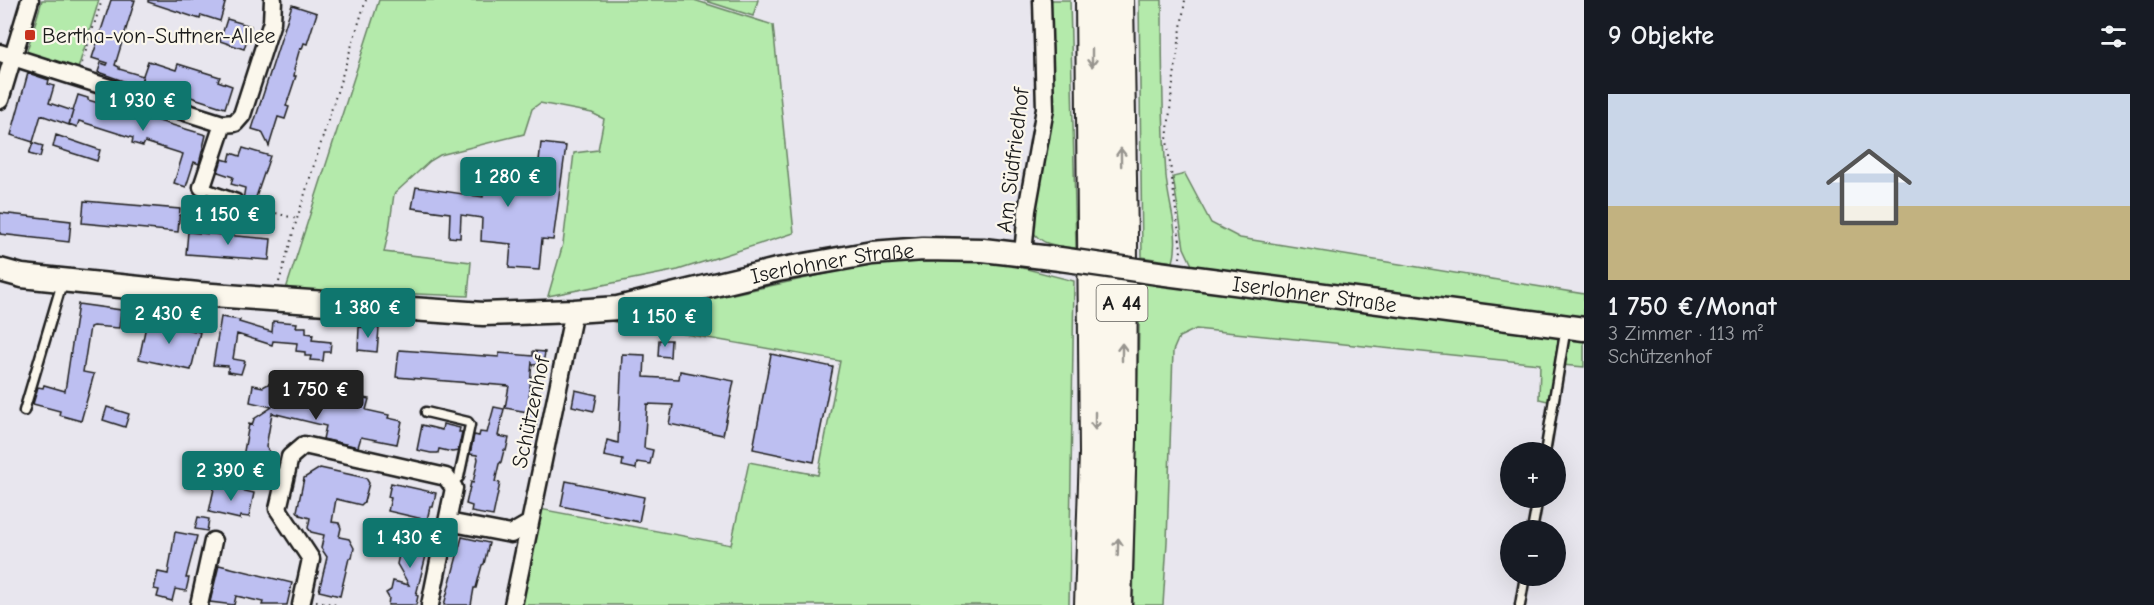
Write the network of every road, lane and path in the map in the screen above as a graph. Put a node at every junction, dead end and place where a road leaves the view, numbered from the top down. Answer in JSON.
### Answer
{"nodes":[{"id":1,"x":30,"y":0,"type":"edge"},
{"id":2,"x":102,"y":0,"type":"edge"},
{"id":3,"x":273,"y":0,"type":"edge"},
{"id":4,"x":366,"y":0,"type":"edge"},
{"id":5,"x":1042,"y":0,"type":"edge"},
{"id":6,"x":1091,"y":0,"type":"edge"},
{"id":7,"x":1118,"y":0,"type":"edge"},
{"id":8,"x":1185,"y":0,"type":"edge"},
{"id":9,"x":6,"y":55,"type":"edge"},
{"id":10,"x":77,"y":77,"type":"junction"},
{"id":11,"x":0,"y":100,"type":"edge"},
{"id":12,"x":223,"y":124,"type":"junction"},
{"id":13,"x":202,"y":187,"type":"joint"},
{"id":14,"x":237,"y":199,"type":"joint"},
{"id":15,"x":297,"y":219,"type":"junction"},
{"id":16,"x":1023,"y":254,"type":"junction"},
{"id":17,"x":0,"y":270,"type":"edge"},
{"id":18,"x":1168,"y":274,"type":"junction"},
{"id":19,"x":63,"y":279,"type":"junction"},
{"id":20,"x":275,"y":299,"type":"junction"},
{"id":21,"x":574,"y":311,"type":"junction"},
{"id":22,"x":1575,"y":328,"type":"edge"},
{"id":23,"x":24,"y":411,"type":"dead end"},
{"id":24,"x":426,"y":412,"type":"dead end"},
{"id":25,"x":1548,"y":442,"type":"edge"},
{"id":26,"x":451,"y":484,"type":"junction"},
{"id":27,"x":448,"y":522,"type":"junction"},
{"id":28,"x":530,"y":523,"type":"junction"},
{"id":29,"x":213,"y":541,"type":"dead end"},
{"id":30,"x":1523,"y":586,"type":"edge"},
{"id":31,"x":302,"y":601,"type":"edge"},
{"id":32,"x":199,"y":605,"type":"edge"},
{"id":33,"x":337,"y":605,"type":"edge"},
{"id":34,"x":429,"y":605,"type":"edge"},
{"id":35,"x":513,"y":605,"type":"edge"},
{"id":36,"x":1090,"y":605,"type":"edge"},
{"id":37,"x":1116,"y":605,"type":"edge"},
{"id":38,"x":1520,"y":605,"type":"edge"}],
"edges":[{"from":1,"to":9,"type":"street"},
{"from":2,"to":10,"type":"path"},
{"from":3,"to":12,"type":"street"},
{"from":4,"to":15,"type":"path"},
{"from":5,"to":16,"type":"street","name":"Am Südfriedhof"},
{"from":6,"to":36,"type":"highway","number":"A 44","one_way":true},
{"from":37,"to":7,"type":"highway","number":"A 44","one_way":true},
{"from":8,"to":18,"type":"path"},
{"from":9,"to":10,"type":"street"},
{"from":9,"to":11,"type":"street"},
{"from":10,"to":12,"type":"street"},
{"from":12,"to":13,"type":"street"},
{"from":13,"to":14,"type":"lane"},
{"from":14,"to":15,"type":"path"},
{"from":15,"to":20,"type":"path"},
{"from":16,"to":18,"type":"main road","name":"Iserlohner Straße","bridge":true},
{"from":16,"to":21,"type":"main road","name":"Iserlohner Straße"},
{"from":17,"to":19,"type":"main road","name":"Iserlohner Straße"},
{"from":18,"to":22,"type":"main road","name":"Iserlohner Straße"},
{"from":19,"to":20,"type":"main road","name":"Iserlohner Straße"},
{"from":19,"to":23,"type":"lane"},
{"from":20,"to":21,"type":"main road","name":"Iserlohner Straße"},
{"from":21,"to":28,"type":"street","name":"Schützenhof"},
{"from":22,"to":25,"type":"lane","name":"Iserlohner Straße"},
{"from":24,"to":26,"type":"lane"},
{"from":26,"to":27,"type":"street"},
{"from":26,"to":31,"type":"street"},
{"from":27,"to":28,"type":"street"},
{"from":27,"to":34,"type":"street"},
{"from":28,"to":35,"type":"street","name":"Schützenhof"},
{"from":29,"to":32,"type":"street"},
{"from":30,"to":38,"type":"lane"},
{"from":31,"to":33,"type":"path"}]}
